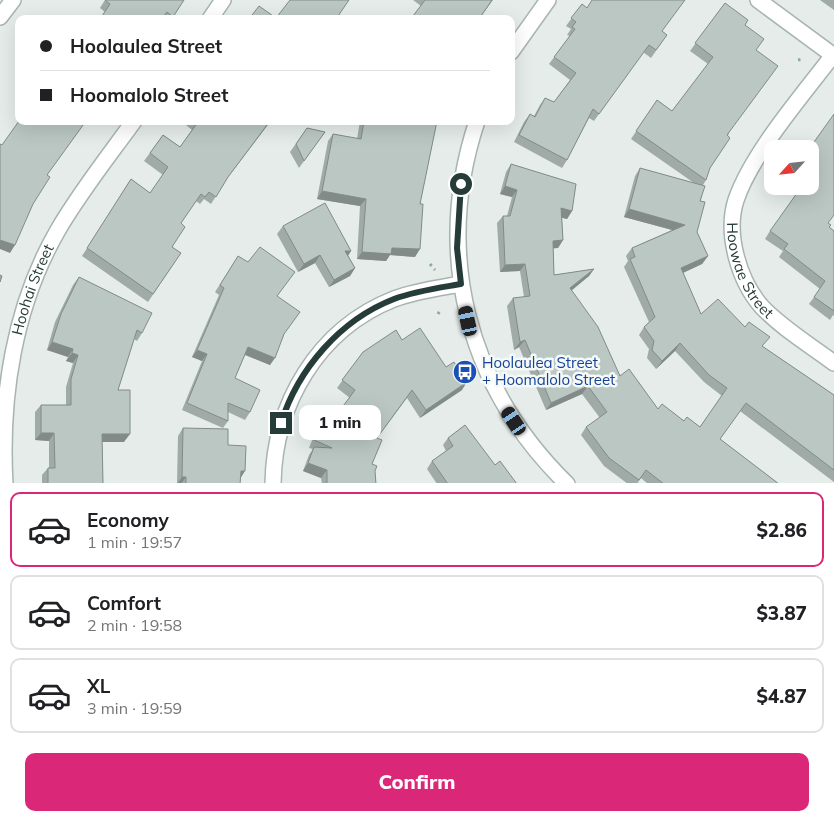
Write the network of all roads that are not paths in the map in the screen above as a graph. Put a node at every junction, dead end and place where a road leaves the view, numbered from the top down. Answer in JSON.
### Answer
{"nodes":[{"id":1,"x":13,"y":0,"type":"edge"},
{"id":2,"x":223,"y":0,"type":"edge"},
{"id":3,"x":548,"y":0,"type":"edge"},
{"id":4,"x":758,"y":0,"type":"edge"},
{"id":5,"x":213,"y":15,"type":"edge"},
{"id":6,"x":0,"y":17,"type":"edge"},
{"id":7,"x":515,"y":46,"type":"edge"},
{"id":8,"x":833,"y":56,"type":"edge"},
{"id":9,"x":131,"y":125,"type":"edge"},
{"id":10,"x":476,"y":125,"type":"edge"},
{"id":11,"x":461,"y":284,"type":"junction"},
{"id":12,"x":834,"y":363,"type":"edge"},
{"id":13,"x":5,"y":483,"type":"edge"},
{"id":14,"x":273,"y":483,"type":"edge"},
{"id":15,"x":566,"y":483,"type":"edge"}],
"edges":[{"from":1,"to":6,"type":"street"},
{"from":2,"to":5,"type":"street"},
{"from":3,"to":7,"type":"street"},
{"from":4,"to":8,"type":"street"},
{"from":8,"to":12,"type":"street","name":"Hoowae Street"},
{"from":9,"to":13,"type":"street","name":"Hoohai Street"},
{"from":10,"to":11,"type":"street"},
{"from":11,"to":14,"type":"street"},
{"from":11,"to":15,"type":"street"}]}
